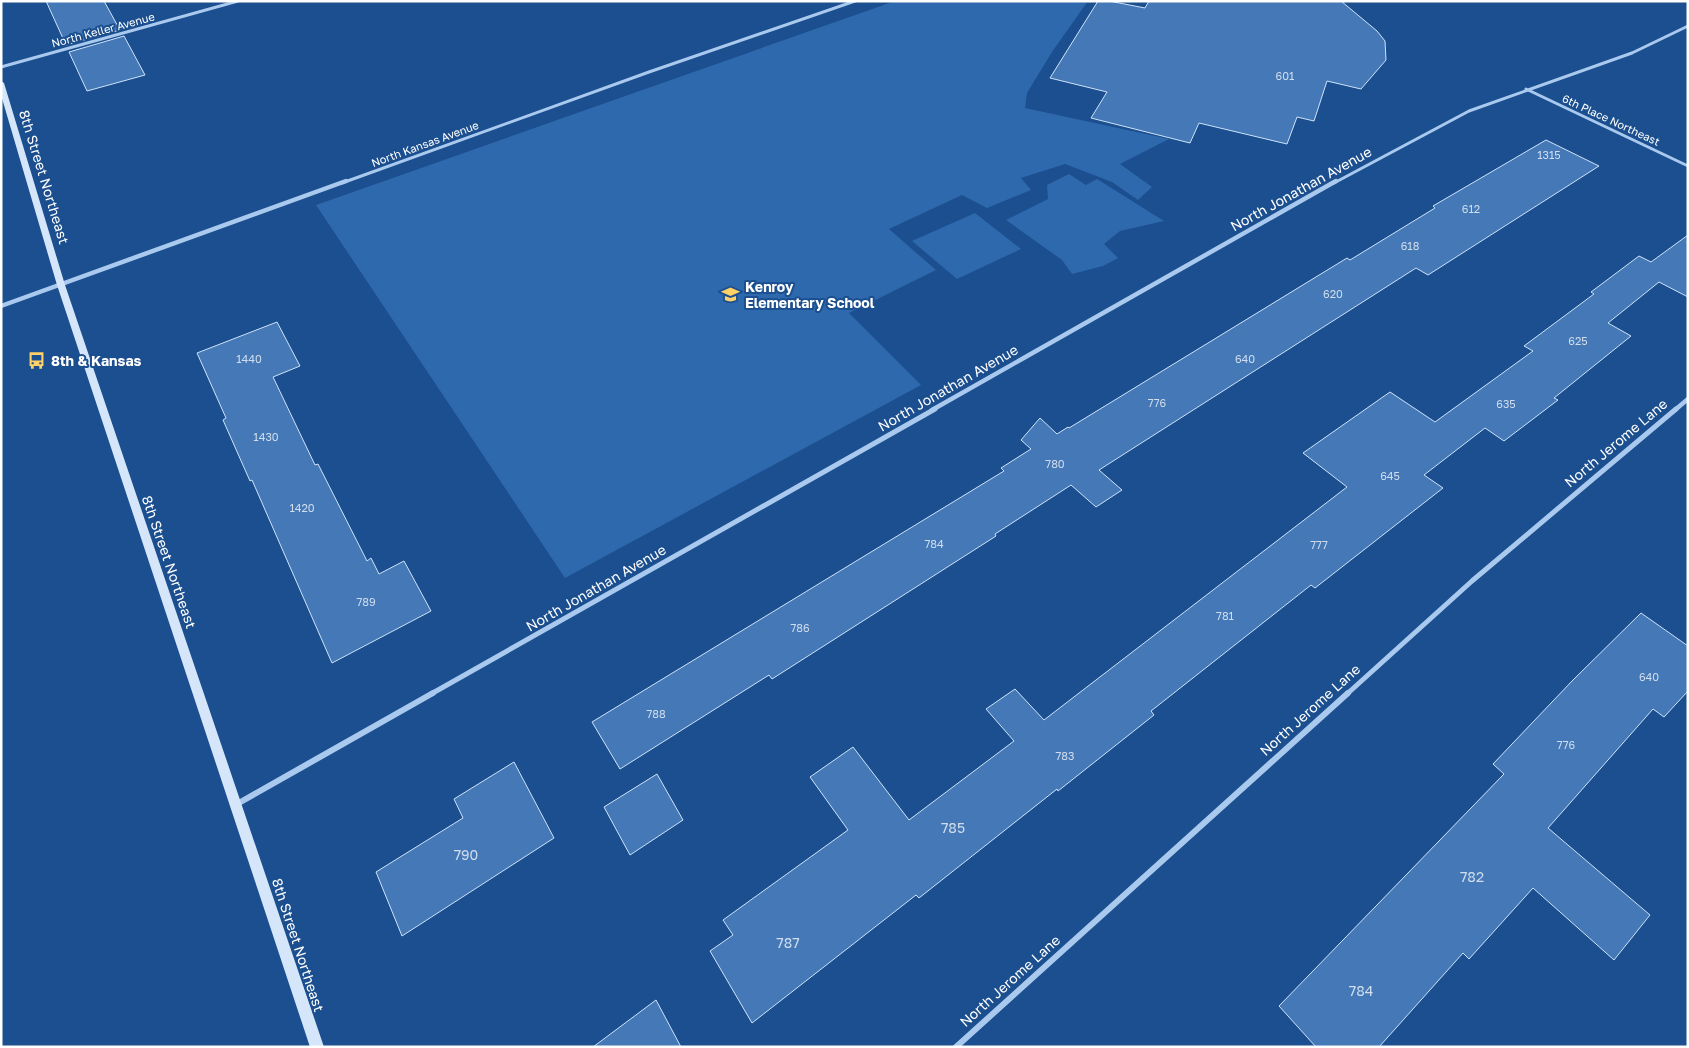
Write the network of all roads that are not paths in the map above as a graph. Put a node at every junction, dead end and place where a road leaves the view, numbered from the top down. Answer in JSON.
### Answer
{"nodes":[{"id":1,"x":238,"y":1,"type":"edge"},
{"id":2,"x":855,"y":1,"type":"edge"},
{"id":3,"x":1688,"y":26,"type":"edge"},
{"id":4,"x":1,"y":67,"type":"edge"},
{"id":5,"x":1,"y":83,"type":"edge"},
{"id":6,"x":1526,"y":89,"type":"junction"},
{"id":7,"x":1688,"y":166,"type":"edge"},
{"id":8,"x":62,"y":285,"type":"junction"},
{"id":9,"x":1,"y":306,"type":"edge"},
{"id":10,"x":1688,"y":399,"type":"edge"},
{"id":11,"x":236,"y":804,"type":"junction"},
{"id":12,"x":317,"y":1047,"type":"edge"},
{"id":13,"x":956,"y":1047,"type":"edge"}],
"edges":[{"from":1,"to":4,"type":"street","name":"North Keller Avenue"},
{"from":2,"to":8,"type":"street","name":"North Kansas Avenue"},
{"from":3,"to":6,"type":"street","name":"North Jonathan Avenue"},
{"from":5,"to":8,"type":"street","name":"8th Street Northeast"},
{"from":6,"to":7,"type":"street","name":"6th Place Northeast"},
{"from":6,"to":11,"type":"street","name":"North Jonathan Avenue"},
{"from":8,"to":9,"type":"street","name":"North Kansas Avenue"},
{"from":8,"to":11,"type":"street","name":"8th Street Northeast"},
{"from":10,"to":13,"type":"street","name":"North Jerome Lane"},
{"from":11,"to":12,"type":"street","name":"8th Street Northeast"}]}
